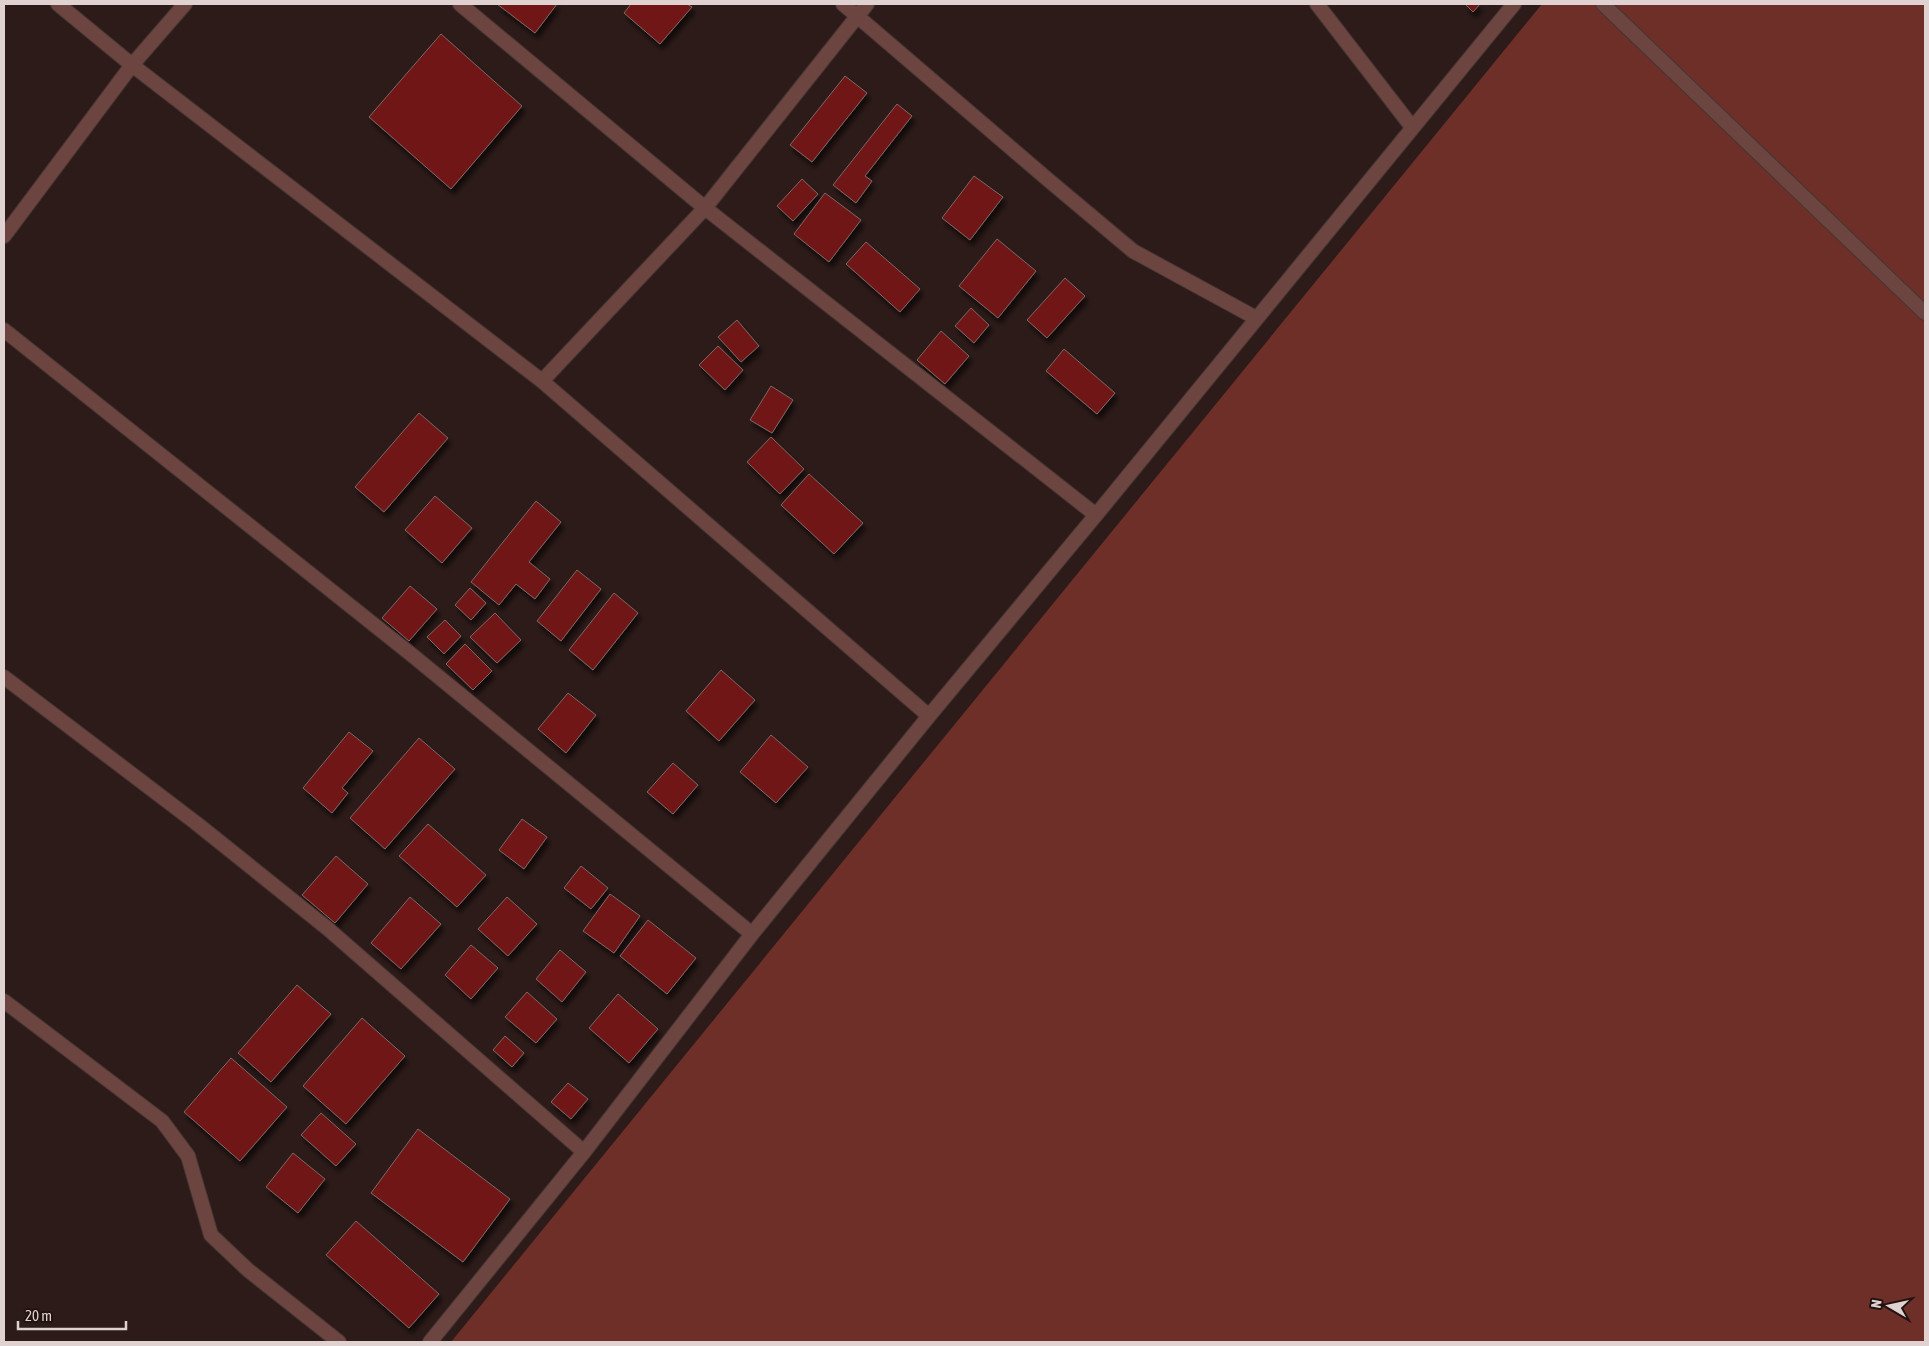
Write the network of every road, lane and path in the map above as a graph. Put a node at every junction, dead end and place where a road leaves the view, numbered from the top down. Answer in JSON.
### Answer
{"nodes":[{"id":1,"x":58,"y":4,"type":"edge"},
{"id":2,"x":185,"y":4,"type":"edge"},
{"id":3,"x":460,"y":4,"type":"edge"},
{"id":4,"x":843,"y":4,"type":"edge"},
{"id":5,"x":867,"y":4,"type":"edge"},
{"id":6,"x":1317,"y":4,"type":"edge"},
{"id":7,"x":1514,"y":4,"type":"edge"},
{"id":8,"x":1603,"y":4,"type":"edge"},
{"id":9,"x":858,"y":15,"type":"junction"},
{"id":10,"x":132,"y":65,"type":"junction"},
{"id":11,"x":1412,"y":127,"type":"junction"},
{"id":12,"x":705,"y":208,"type":"junction"},
{"id":13,"x":4,"y":236,"type":"edge"},
{"id":14,"x":1925,"y":313,"type":"edge"},
{"id":15,"x":1256,"y":318,"type":"junction"},
{"id":16,"x":4,"y":330,"type":"edge"},
{"id":17,"x":542,"y":381,"type":"junction"},
{"id":18,"x":1096,"y":515,"type":"junction"},
{"id":19,"x":4,"y":677,"type":"edge"},
{"id":20,"x":928,"y":716,"type":"junction"},
{"id":21,"x":752,"y":934,"type":"junction"},
{"id":22,"x":4,"y":1001,"type":"edge"},
{"id":23,"x":584,"y":1152,"type":"junction"},
{"id":24,"x":339,"y":1342,"type":"edge"},
{"id":25,"x":430,"y":1342,"type":"edge"}],
"edges":[{"from":1,"to":10,"type":"street"},
{"from":2,"to":10,"type":"street"},
{"from":3,"to":12,"type":"street"},
{"from":4,"to":9,"type":"street"},
{"from":5,"to":9,"type":"street"},
{"from":6,"to":11,"type":"street"},
{"from":7,"to":11,"type":"street"},
{"from":8,"to":14,"type":"street"},
{"from":9,"to":12,"type":"street"},
{"from":9,"to":15,"type":"street"},
{"from":10,"to":13,"type":"street"},
{"from":10,"to":17,"type":"street"},
{"from":11,"to":15,"type":"street"},
{"from":12,"to":17,"type":"street"},
{"from":12,"to":18,"type":"street"},
{"from":15,"to":18,"type":"street"},
{"from":16,"to":21,"type":"street"},
{"from":17,"to":20,"type":"street"},
{"from":18,"to":20,"type":"street"},
{"from":19,"to":23,"type":"street"},
{"from":20,"to":21,"type":"street"},
{"from":21,"to":23,"type":"street"},
{"from":22,"to":24,"type":"street"},
{"from":23,"to":25,"type":"street"}]}
